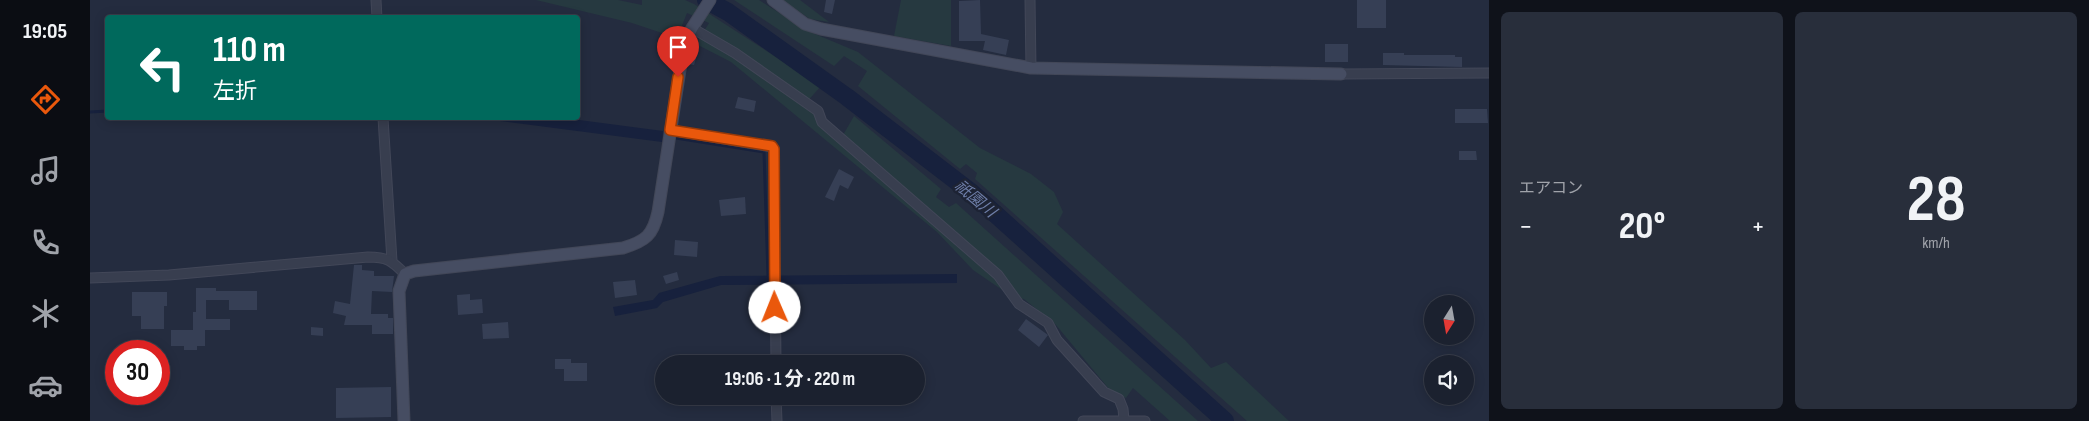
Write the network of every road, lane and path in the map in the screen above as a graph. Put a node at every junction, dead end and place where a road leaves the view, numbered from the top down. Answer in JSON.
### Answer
{"nodes":[{"id":1,"x":376,"y":0,"type":"edge"},
{"id":2,"x":710,"y":0,"type":"edge"},
{"id":3,"x":773,"y":0,"type":"edge"},
{"id":4,"x":1030,"y":0,"type":"edge"},
{"id":5,"x":377,"y":15,"type":"edge"},
{"id":6,"x":692,"y":28,"type":"junction"},
{"id":7,"x":1031,"y":68,"type":"junction"},
{"id":8,"x":1341,"y":74,"type":"joint"},
{"id":9,"x":1489,"y":74,"type":"edge"},
{"id":10,"x":383,"y":120,"type":"edge"},
{"id":11,"x":670,"y":130,"type":"junction"},
{"id":12,"x":392,"y":261,"type":"junction"},
{"id":13,"x":405,"y":274,"type":"junction"},
{"id":14,"x":90,"y":278,"type":"edge"},
{"id":15,"x":776,"y":355,"type":"edge"},
{"id":16,"x":776,"y":405,"type":"edge"},
{"id":17,"x":1124,"y":420,"type":"edge"},
{"id":18,"x":404,"y":421,"type":"edge"},
{"id":19,"x":777,"y":421,"type":"edge"},
{"id":20,"x":1083,"y":421,"type":"edge"},
{"id":21,"x":1145,"y":421,"type":"edge"}],
"edges":[{"from":1,"to":5,"type":"street"},
{"from":2,"to":6,"type":"street"},
{"from":3,"to":7,"type":"street"},
{"from":4,"to":7,"type":"street"},
{"from":6,"to":11,"type":"street"},
{"from":6,"to":17,"type":"street"},
{"from":7,"to":8,"type":"street"},
{"from":8,"to":9,"type":"street"},
{"from":10,"to":12,"type":"street"},
{"from":11,"to":13,"type":"street"},
{"from":11,"to":15,"type":"street"},
{"from":12,"to":13,"type":"street"},
{"from":12,"to":14,"type":"street"},
{"from":13,"to":18,"type":"street"},
{"from":16,"to":19,"type":"street"},
{"from":17,"to":20,"type":"street"},
{"from":17,"to":21,"type":"street"}]}
